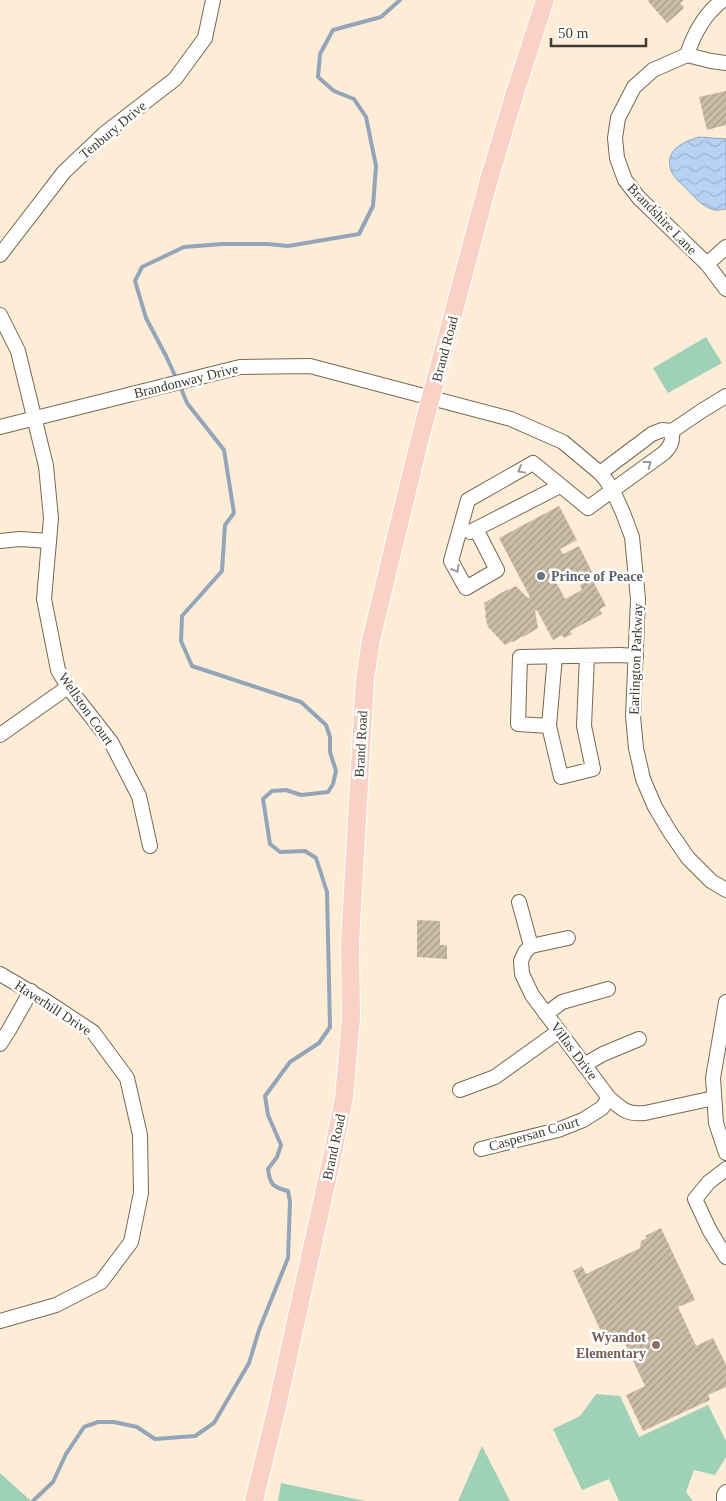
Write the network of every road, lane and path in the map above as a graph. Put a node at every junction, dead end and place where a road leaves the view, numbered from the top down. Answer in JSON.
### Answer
{"nodes":[{"id":1,"x":213,"y":0,"type":"edge"},
{"id":2,"x":545,"y":0,"type":"edge"},
{"id":3,"x":723,"y":0,"type":"edge"},
{"id":4,"x":687,"y":55,"type":"junction"},
{"id":5,"x":726,"y":63,"type":"edge"},
{"id":6,"x":726,"y":247,"type":"edge"},
{"id":7,"x":0,"y":255,"type":"edge"},
{"id":8,"x":706,"y":264,"type":"junction"},
{"id":9,"x":726,"y":289,"type":"edge"},
{"id":10,"x":0,"y":315,"type":"edge"},
{"id":11,"x":726,"y":396,"type":"edge"},
{"id":12,"x":432,"y":397,"type":"junction"},
{"id":13,"x":35,"y":418,"type":"junction"},
{"id":14,"x":0,"y":426,"type":"edge"},
{"id":15,"x":672,"y":431,"type":"junction"},
{"id":16,"x":600,"y":472,"type":"junction"},
{"id":17,"x":560,"y":486,"type":"junction"},
{"id":18,"x":613,"y":491,"type":"junction"},
{"id":19,"x":476,"y":529,"type":"junction"},
{"id":20,"x":457,"y":538,"type":"junction"},
{"id":21,"x":0,"y":540,"type":"edge"},
{"id":22,"x":49,"y":541,"type":"junction"},
{"id":23,"x":555,"y":656,"type":"junction"},
{"id":24,"x":587,"y":656,"type":"junction"},
{"id":25,"x":636,"y":656,"type":"junction"},
{"id":26,"x":68,"y":687,"type":"junction"},
{"id":27,"x":549,"y":726,"type":"junction"},
{"id":28,"x":0,"y":735,"type":"edge"},
{"id":29,"x":150,"y":846,"type":"dead end"},
{"id":30,"x":726,"y":890,"type":"edge"},
{"id":31,"x":519,"y":902,"type":"dead end"},
{"id":32,"x":568,"y":938,"type":"dead end"},
{"id":33,"x":532,"y":946,"type":"junction"},
{"id":34,"x":0,"y":974,"type":"edge"},
{"id":35,"x":608,"y":989,"type":"dead end"},
{"id":36,"x":31,"y":991,"type":"junction"},
{"id":37,"x":726,"y":1002,"type":"edge"},
{"id":38,"x":546,"y":1014,"type":"junction"},
{"id":39,"x":559,"y":1032,"type":"junction"},
{"id":40,"x":639,"y":1039,"type":"dead end"},
{"id":41,"x":0,"y":1044,"type":"edge"},
{"id":42,"x":584,"y":1065,"type":"junction"},
{"id":43,"x":460,"y":1090,"type":"dead end"},
{"id":44,"x":609,"y":1098,"type":"junction"},
{"id":45,"x":714,"y":1098,"type":"junction"},
{"id":46,"x":481,"y":1149,"type":"dead end"},
{"id":47,"x":726,"y":1153,"type":"edge"},
{"id":48,"x":726,"y":1169,"type":"edge"},
{"id":49,"x":726,"y":1257,"type":"edge"},
{"id":50,"x":0,"y":1321,"type":"edge"},
{"id":51,"x":726,"y":1492,"type":"edge"},
{"id":52,"x":254,"y":1501,"type":"edge"},
{"id":53,"x":724,"y":1501,"type":"edge"}],
"edges":[{"from":1,"to":7,"type":"street","name":"Tenbury Drive"},
{"from":2,"to":12,"type":"main road","name":"Brand Road"},
{"from":3,"to":4,"type":"street"},
{"from":4,"to":5,"type":"street"},
{"from":4,"to":8,"type":"street","name":"Brandshire Lane"},
{"from":6,"to":8,"type":"street"},
{"from":8,"to":9,"type":"street","name":"Brandshire Lane"},
{"from":10,"to":13,"type":"street","name":"Wellston Court"},
{"from":11,"to":15,"type":"street"},
{"from":12,"to":13,"type":"street","name":"Brandonway Drive"},
{"from":12,"to":16,"type":"street","name":"Earlington Parkway"},
{"from":12,"to":52,"type":"main road","name":"Brand Road"},
{"from":13,"to":14,"type":"street","name":"Brandonway Drive"},
{"from":13,"to":22,"type":"street","name":"Wellston Court"},
{"from":15,"to":16,"type":"street"},
{"from":18,"to":15,"type":"street","one_way":true},
{"from":16,"to":18,"type":"street","name":"Earlington Parkway"},
{"from":17,"to":18,"type":"street"},
{"from":17,"to":19,"type":"street"},
{"from":17,"to":20,"type":"street","one_way":true},
{"from":18,"to":25,"type":"street","name":"Earlington Parkway"},
{"from":19,"to":20,"type":"street"},
{"from":20,"to":19,"type":"street","one_way":true},
{"from":21,"to":22,"type":"street"},
{"from":22,"to":26,"type":"street","name":"Wellston Court"},
{"from":23,"to":24,"type":"street"},
{"from":23,"to":27,"type":"street"},
{"from":23,"to":27,"type":"street"},
{"from":24,"to":25,"type":"street"},
{"from":24,"to":27,"type":"street"},
{"from":25,"to":30,"type":"street","name":"Earlington Parkway"},
{"from":26,"to":28,"type":"street"},
{"from":26,"to":29,"type":"street","name":"Wellston Court"},
{"from":31,"to":33,"type":"street"},
{"from":32,"to":33,"type":"street"},
{"from":33,"to":38,"type":"street","name":"Villas Drive"},
{"from":34,"to":36,"type":"street","name":"Haverhill Drive"},
{"from":35,"to":38,"type":"street"},
{"from":36,"to":41,"type":"street"},
{"from":36,"to":50,"type":"street","name":"Haverhill Drive"},
{"from":37,"to":45,"type":"street"},
{"from":38,"to":39,"type":"street","name":"Villas Drive"},
{"from":39,"to":42,"type":"street","name":"Villas Drive"},
{"from":39,"to":43,"type":"street"},
{"from":40,"to":42,"type":"street"},
{"from":42,"to":44,"type":"street","name":"Villas Drive"},
{"from":44,"to":45,"type":"street","name":"Villas Drive"},
{"from":44,"to":46,"type":"street","name":"Caspersan Court"},
{"from":45,"to":47,"type":"street"},
{"from":48,"to":49,"type":"street"},
{"from":51,"to":53,"type":"street"}]}
